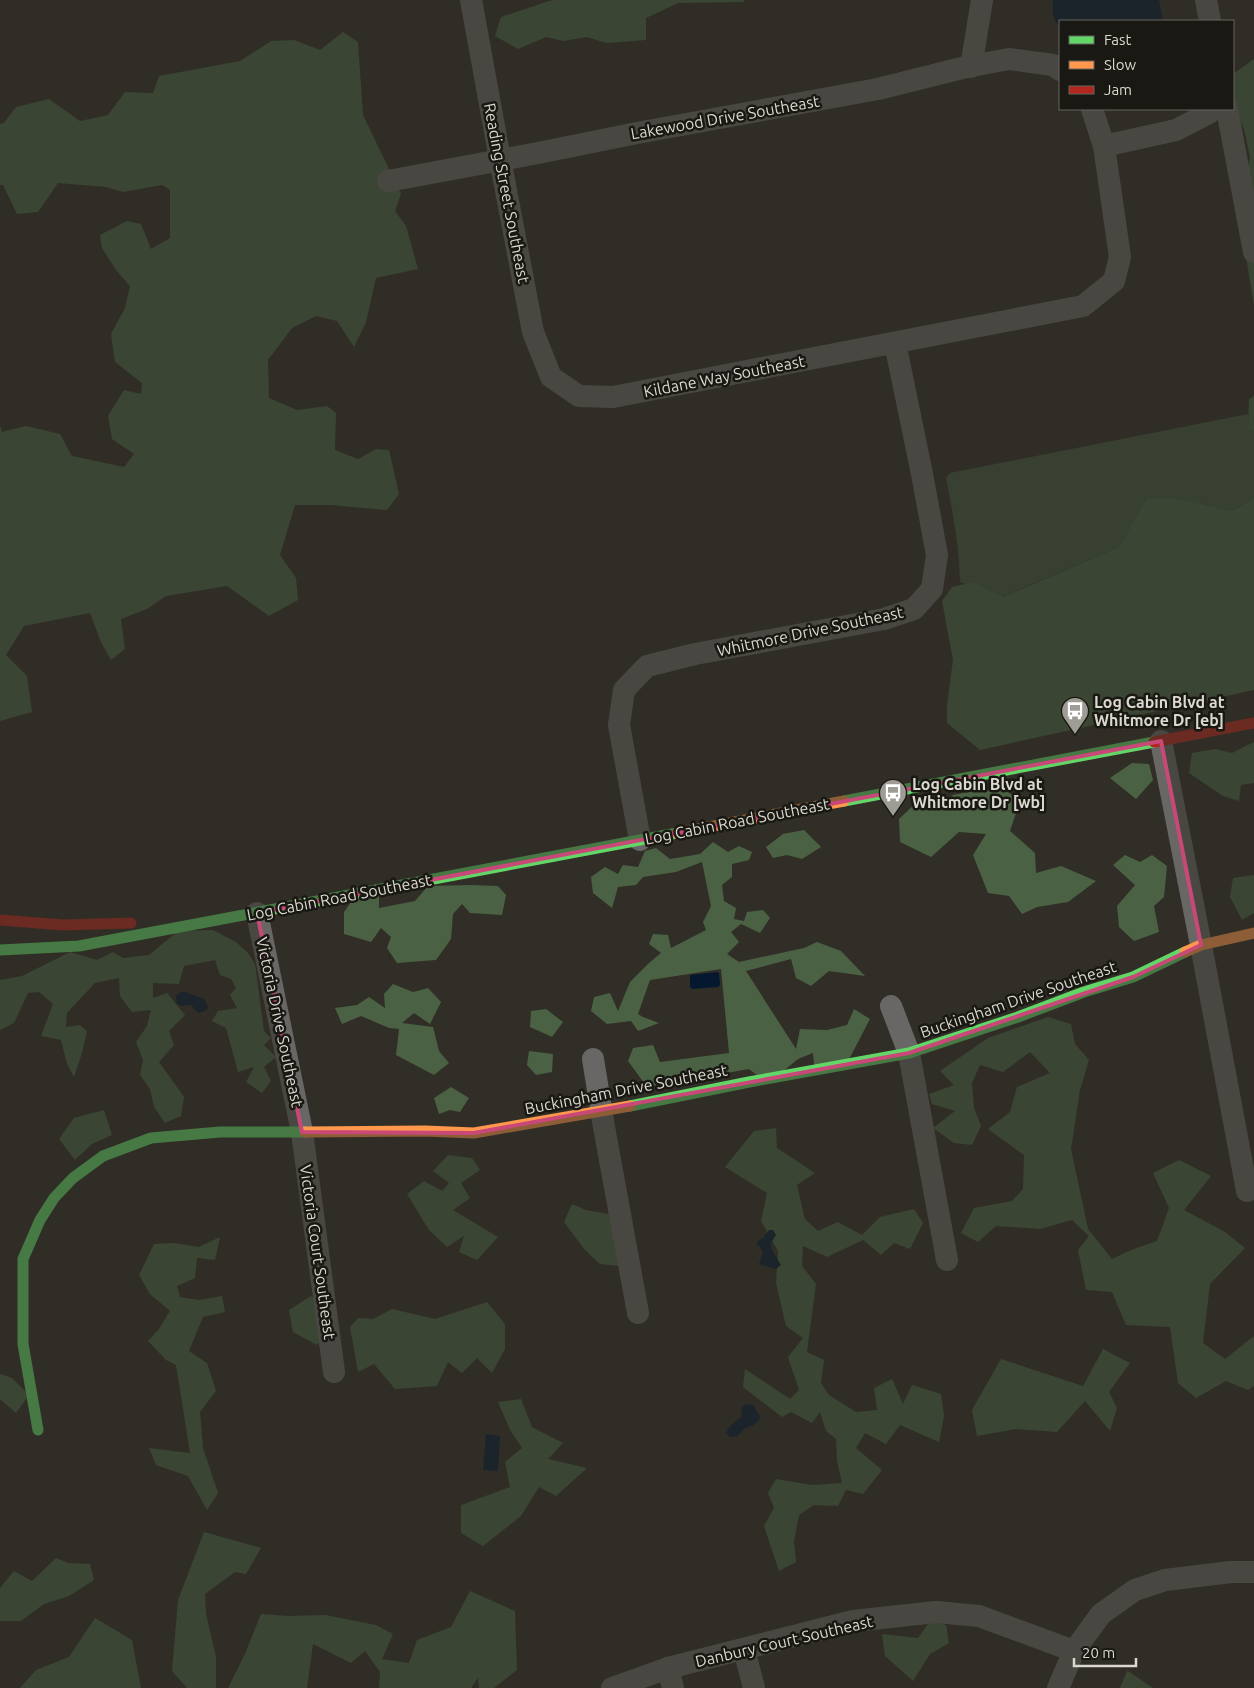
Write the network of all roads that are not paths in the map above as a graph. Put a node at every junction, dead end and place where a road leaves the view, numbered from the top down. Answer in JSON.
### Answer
{"nodes":[{"id":1,"x":471,"y":0,"type":"edge"},
{"id":2,"x":982,"y":0,"type":"edge"},
{"id":3,"x":1206,"y":0,"type":"edge"},
{"id":4,"x":1210,"y":20,"type":"edge"},
{"id":5,"x":971,"y":66,"type":"junction"},
{"id":6,"x":1059,"y":69,"type":"edge"},
{"id":7,"x":1092,"y":110,"type":"edge"},
{"id":8,"x":1218,"y":111,"type":"edge"},
{"id":9,"x":1104,"y":146,"type":"junction"},
{"id":10,"x":500,"y":159,"type":"junction"},
{"id":11,"x":388,"y":181,"type":"dead end"},
{"id":12,"x":1254,"y":252,"type":"edge"},
{"id":13,"x":895,"y":343,"type":"junction"},
{"id":14,"x":557,"y":380,"type":"joint"},
{"id":15,"x":1254,"y":722,"type":"edge"},
{"id":16,"x":1161,"y":740,"type":"junction"},
{"id":17,"x":640,"y":840,"type":"junction"},
{"id":18,"x":257,"y":913,"type":"junction"},
{"id":19,"x":0,"y":920,"type":"edge"},
{"id":20,"x":220,"y":920,"type":"junction"},
{"id":21,"x":1254,"y":933,"type":"edge"},
{"id":22,"x":1202,"y":945,"type":"junction"},
{"id":23,"x":0,"y":950,"type":"edge"},
{"id":24,"x":891,"y":1006,"type":"dead end"},
{"id":25,"x":909,"y":1053,"type":"junction"},
{"id":26,"x":593,"y":1059,"type":"dead end"},
{"id":27,"x":601,"y":1112,"type":"junction"},
{"id":28,"x":302,"y":1132,"type":"junction"},
{"id":29,"x":1247,"y":1191,"type":"dead end"},
{"id":30,"x":947,"y":1260,"type":"dead end"},
{"id":31,"x":638,"y":1313,"type":"dead end"},
{"id":32,"x":334,"y":1372,"type":"dead end"},
{"id":33,"x":38,"y":1430,"type":"dead end"},
{"id":34,"x":1254,"y":1572,"type":"edge"},
{"id":35,"x":744,"y":1649,"type":"junction"},
{"id":36,"x":1074,"y":1651,"type":"junction"},
{"id":37,"x":670,"y":1678,"type":"edge"},
{"id":38,"x":612,"y":1688,"type":"edge"},
{"id":39,"x":754,"y":1688,"type":"edge"},
{"id":40,"x":1058,"y":1688,"type":"edge"}],
"edges":[{"from":1,"to":10,"type":"street","name":"Reading Street Southeast"},
{"from":2,"to":5,"type":"street"},
{"from":3,"to":4,"type":"street"},
{"from":5,"to":6,"type":"street","name":"Lakewood Drive Southeast"},
{"from":5,"to":10,"type":"street","name":"Lakewood Drive Southeast"},
{"from":7,"to":9,"type":"street"},
{"from":8,"to":9,"type":"street"},
{"from":8,"to":12,"type":"street"},
{"from":9,"to":13,"type":"street"},
{"from":10,"to":11,"type":"street","name":"Lakewood Drive Southeast"},
{"from":10,"to":14,"type":"street","name":"Reading Street Southeast"},
{"from":13,"to":14,"type":"street","name":"Kildane Way Southeast"},
{"from":13,"to":17,"type":"street","name":"Whitmore Drive Southeast"},
{"from":15,"to":16,"type":"street","name":"Log Cabin Road Southeast"},
{"from":16,"to":17,"type":"street","name":"Log Cabin Road Southeast"},
{"from":16,"to":22,"type":"street"},
{"from":17,"to":18,"type":"street","name":"Log Cabin Road Southeast"},
{"from":18,"to":20,"type":"street","name":"Log Cabin Road Southeast"},
{"from":18,"to":28,"type":"street","name":"Victoria Drive Southeast"},
{"from":19,"to":20,"type":"street","name":"Log Cabin Road Southeast"},
{"from":20,"to":23,"type":"street","name":"Log Cabin Road Southeast"},
{"from":21,"to":22,"type":"street","name":"Buckingham Drive Southeast"},
{"from":22,"to":25,"type":"street","name":"Buckingham Drive Southeast"},
{"from":22,"to":29,"type":"street"},
{"from":24,"to":25,"type":"street"},
{"from":25,"to":27,"type":"street","name":"Buckingham Drive Southeast"},
{"from":25,"to":30,"type":"street"},
{"from":26,"to":27,"type":"street"},
{"from":27,"to":28,"type":"street","name":"Buckingham Drive Southeast"},
{"from":27,"to":31,"type":"street"},
{"from":28,"to":32,"type":"street","name":"Victoria Court Southeast"},
{"from":28,"to":33,"type":"street","name":"Buckingham Drive Southeast"},
{"from":34,"to":36,"type":"street"},
{"from":35,"to":36,"type":"street","name":"Danbury Court Southeast"},
{"from":35,"to":37,"type":"street","name":"Danbury Court Southeast"},
{"from":35,"to":39,"type":"street"},
{"from":36,"to":40,"type":"street"},
{"from":37,"to":38,"type":"street","name":"Danbury Court Southeast"}]}
